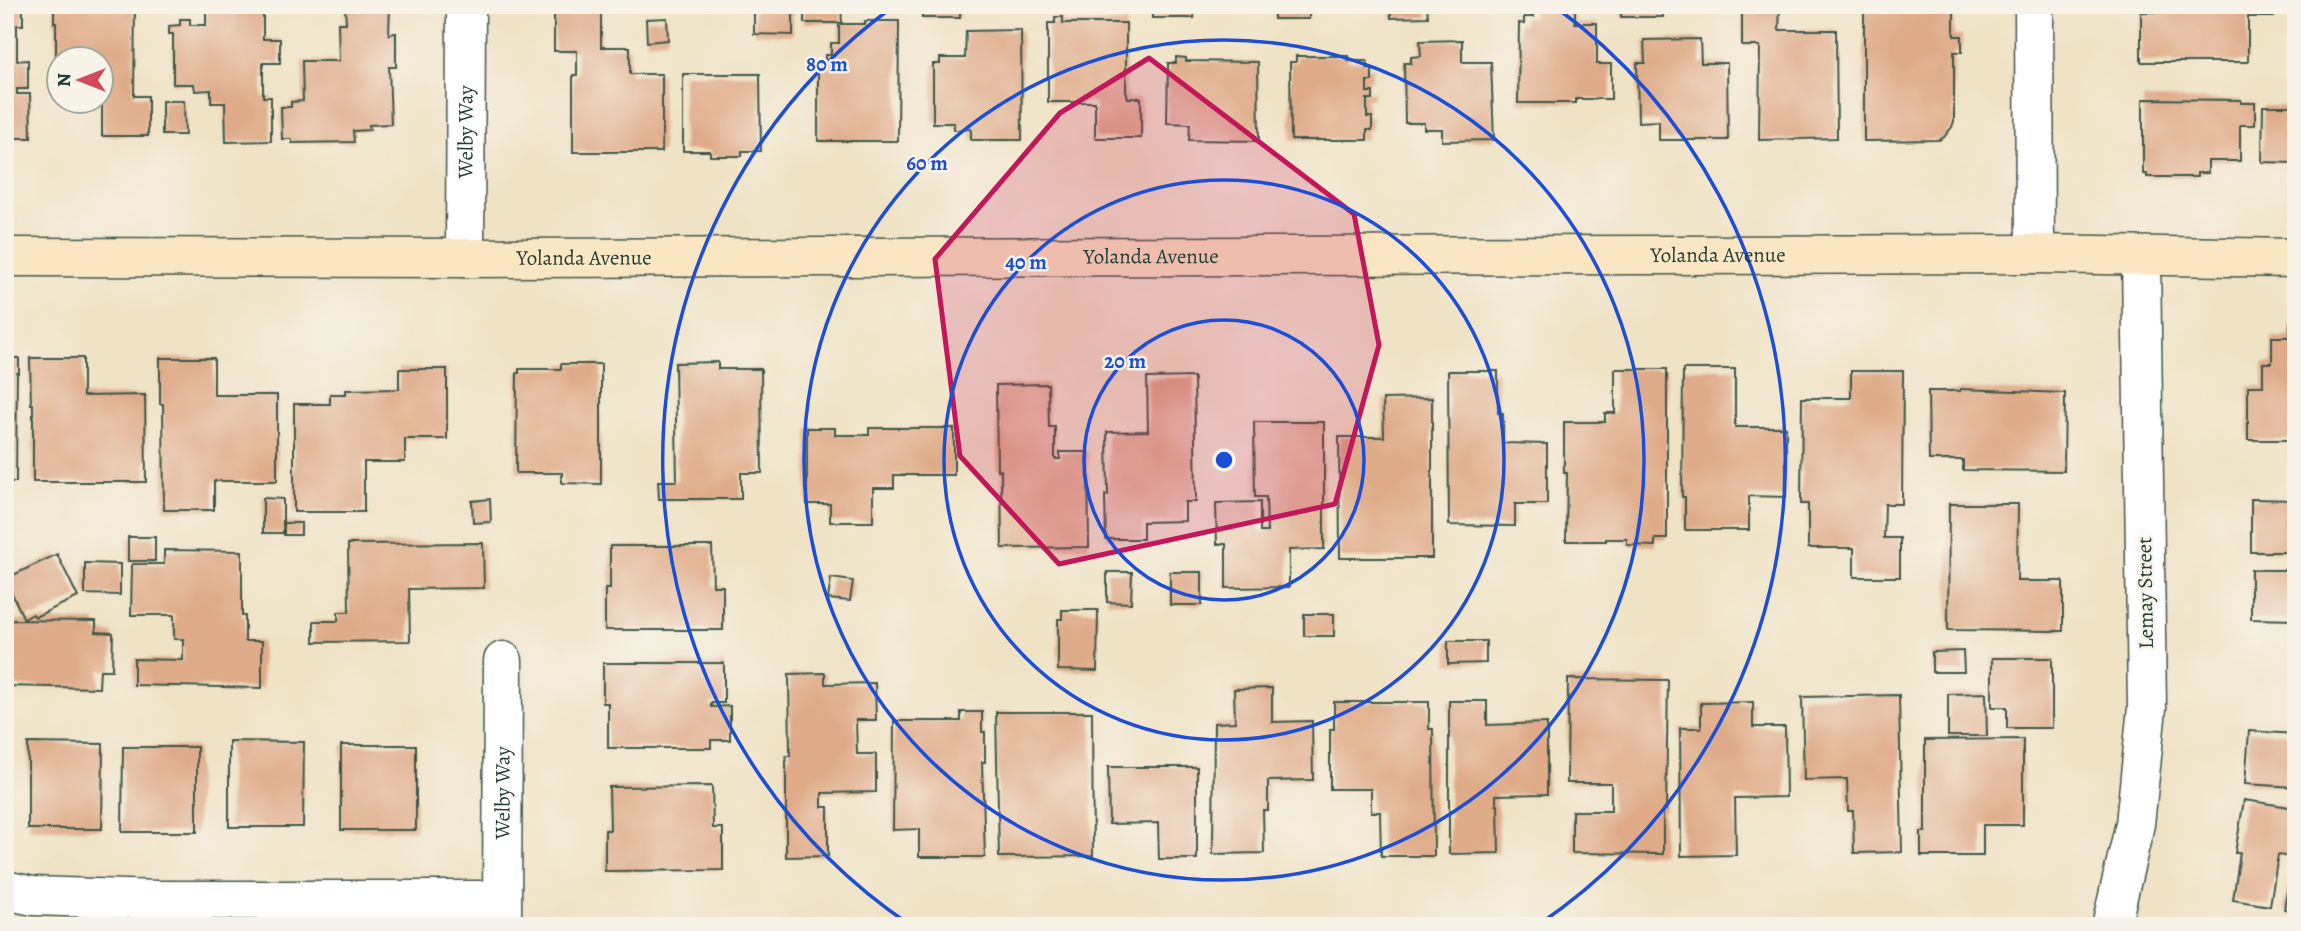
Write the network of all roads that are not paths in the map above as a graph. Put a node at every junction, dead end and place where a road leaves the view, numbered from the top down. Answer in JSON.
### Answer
{"nodes":[{"id":1,"x":466,"y":5,"type":"edge"},
{"id":2,"x":2034,"y":5,"type":"edge"},
{"id":3,"x":2035,"y":254,"type":"junction"},
{"id":4,"x":2141,"y":256,"type":"junction"},
{"id":5,"x":5,"y":257,"type":"edge"},
{"id":6,"x":466,"y":258,"type":"junction"},
{"id":7,"x":2296,"y":258,"type":"edge"},
{"id":8,"x":503,"y":661,"type":"dead end"},
{"id":9,"x":5,"y":890,"type":"edge"},
{"id":10,"x":501,"y":913,"type":"edge"},
{"id":11,"x":2111,"y":926,"type":"edge"}],
"edges":[{"from":1,"to":6,"type":"street","name":"Welby Way"},
{"from":2,"to":3,"type":"street"},
{"from":3,"to":4,"type":"street","name":"Yolanda Avenue"},
{"from":3,"to":6,"type":"street","name":"Yolanda Avenue"},
{"from":4,"to":7,"type":"street","name":"Yolanda Avenue"},
{"from":4,"to":11,"type":"street","name":"Lemay Street"},
{"from":5,"to":6,"type":"street","name":"Yolanda Avenue"},
{"from":8,"to":10,"type":"street","name":"Welby Way"},
{"from":9,"to":10,"type":"street"}]}
